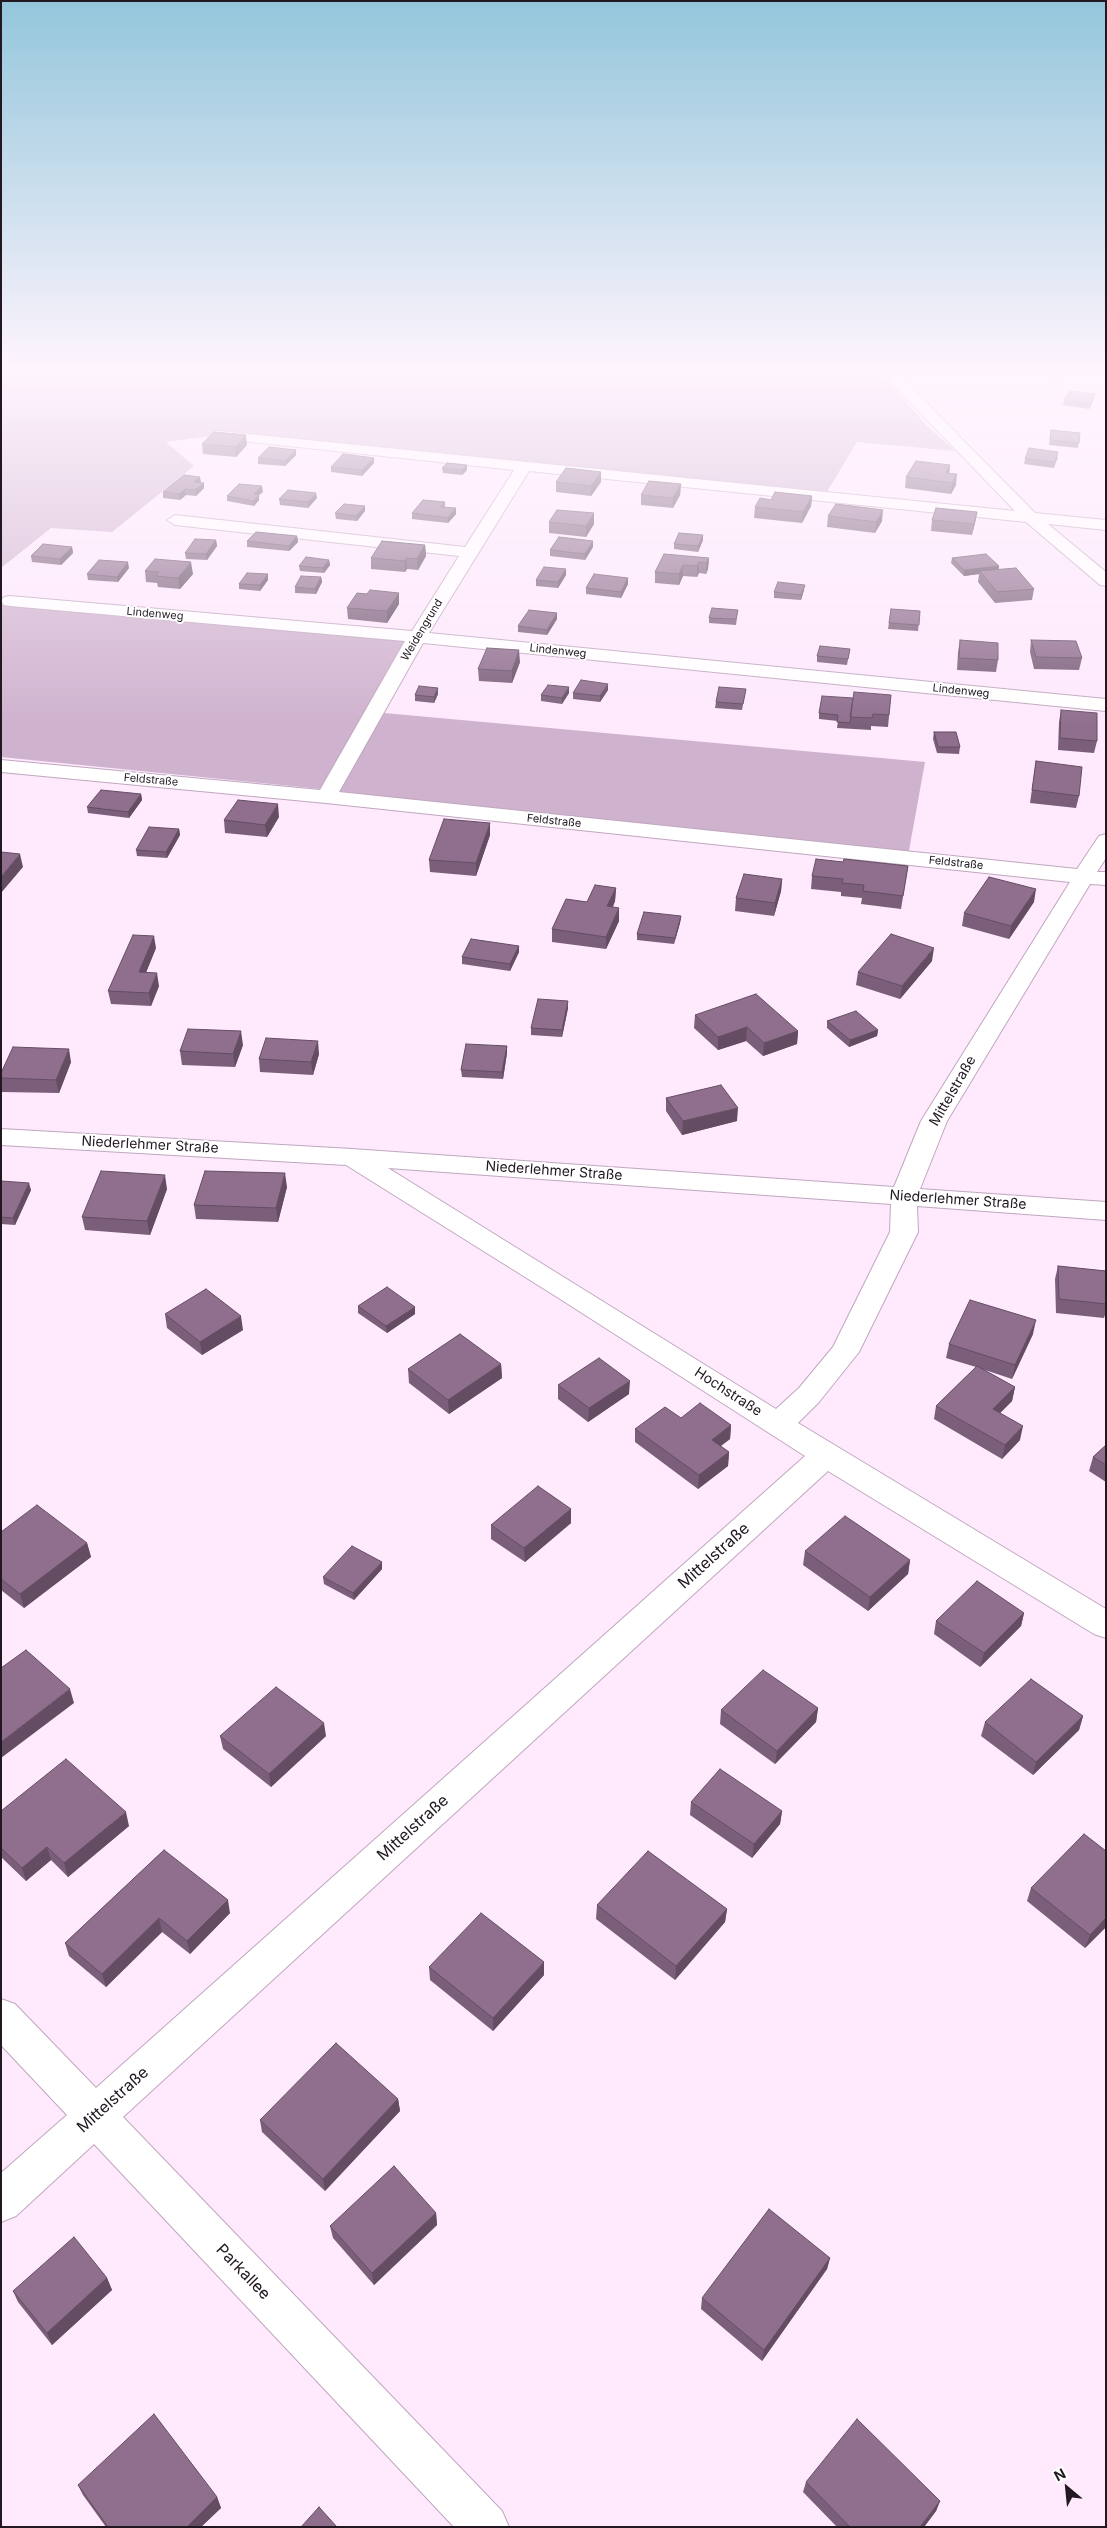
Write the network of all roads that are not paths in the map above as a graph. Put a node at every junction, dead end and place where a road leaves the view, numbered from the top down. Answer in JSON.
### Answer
{"nodes":[{"id":1,"x":507,"y":492,"type":"edge"},
{"id":2,"x":778,"y":492,"type":"edge"},
{"id":3,"x":1006,"y":492,"type":"edge"},
{"id":4,"x":1032,"y":518,"type":"junction"},
{"id":5,"x":175,"y":520,"type":"dead end"},
{"id":6,"x":1106,"y":525,"type":"edge"},
{"id":7,"x":469,"y":552,"type":"junction"},
{"id":8,"x":1106,"y":582,"type":"edge"},
{"id":9,"x":10,"y":601,"type":"dead end"},
{"id":10,"x":417,"y":637,"type":"junction"},
{"id":11,"x":1106,"y":705,"type":"edge"},
{"id":12,"x":1,"y":766,"type":"edge"},
{"id":13,"x":326,"y":797,"type":"junction"},
{"id":14,"x":1106,"y":840,"type":"edge"},
{"id":15,"x":1094,"y":878,"type":"edge"},
{"id":16,"x":1,"y":1137,"type":"edge"},
{"id":17,"x":352,"y":1157,"type":"junction"},
{"id":18,"x":904,"y":1196,"type":"junction"},
{"id":19,"x":1106,"y":1211,"type":"edge"},
{"id":20,"x":778,"y":1424,"type":"junction"},
{"id":21,"x":826,"y":1455,"type":"junction"},
{"id":22,"x":1106,"y":1625,"type":"edge"},
{"id":23,"x":1,"y":2017,"type":"edge"},
{"id":24,"x":94,"y":2116,"type":"junction"},
{"id":25,"x":1,"y":2201,"type":"edge"},
{"id":26,"x":486,"y":2527,"type":"edge"}],
"edges":[{"from":1,"to":7,"type":"street","name":"Weidengrund"},
{"from":2,"to":4,"type":"street"},
{"from":3,"to":4,"type":"street"},
{"from":4,"to":6,"type":"street"},
{"from":4,"to":8,"type":"street"},
{"from":5,"to":7,"type":"street"},
{"from":7,"to":10,"type":"street","name":"Weidengrund"},
{"from":9,"to":10,"type":"street","name":"Lindenweg"},
{"from":10,"to":11,"type":"street","name":"Lindenweg"},
{"from":10,"to":13,"type":"street","name":"Weidengrund"},
{"from":12,"to":13,"type":"street","name":"Feldstraße"},
{"from":13,"to":15,"type":"street","name":"Feldstraße"},
{"from":14,"to":15,"type":"street","name":"Mittelstraße"},
{"from":15,"to":18,"type":"street","name":"Mittelstraße"},
{"from":16,"to":17,"type":"street","name":"Niederlehmer Straße"},
{"from":17,"to":18,"type":"street","name":"Niederlehmer Straße"},
{"from":17,"to":20,"type":"street","name":"Hochstraße"},
{"from":18,"to":19,"type":"street","name":"Niederlehmer Straße"},
{"from":18,"to":20,"type":"street","name":"Mittelstraße"},
{"from":20,"to":21,"type":"street","name":"Hochstraße"},
{"from":21,"to":22,"type":"street","name":"Hochstraße"},
{"from":21,"to":24,"type":"street","name":"Mittelstraße"},
{"from":23,"to":24,"type":"street","name":"Parkallee"},
{"from":24,"to":25,"type":"street","name":"Mittelstraße"},
{"from":24,"to":26,"type":"street","name":"Parkallee"}]}
